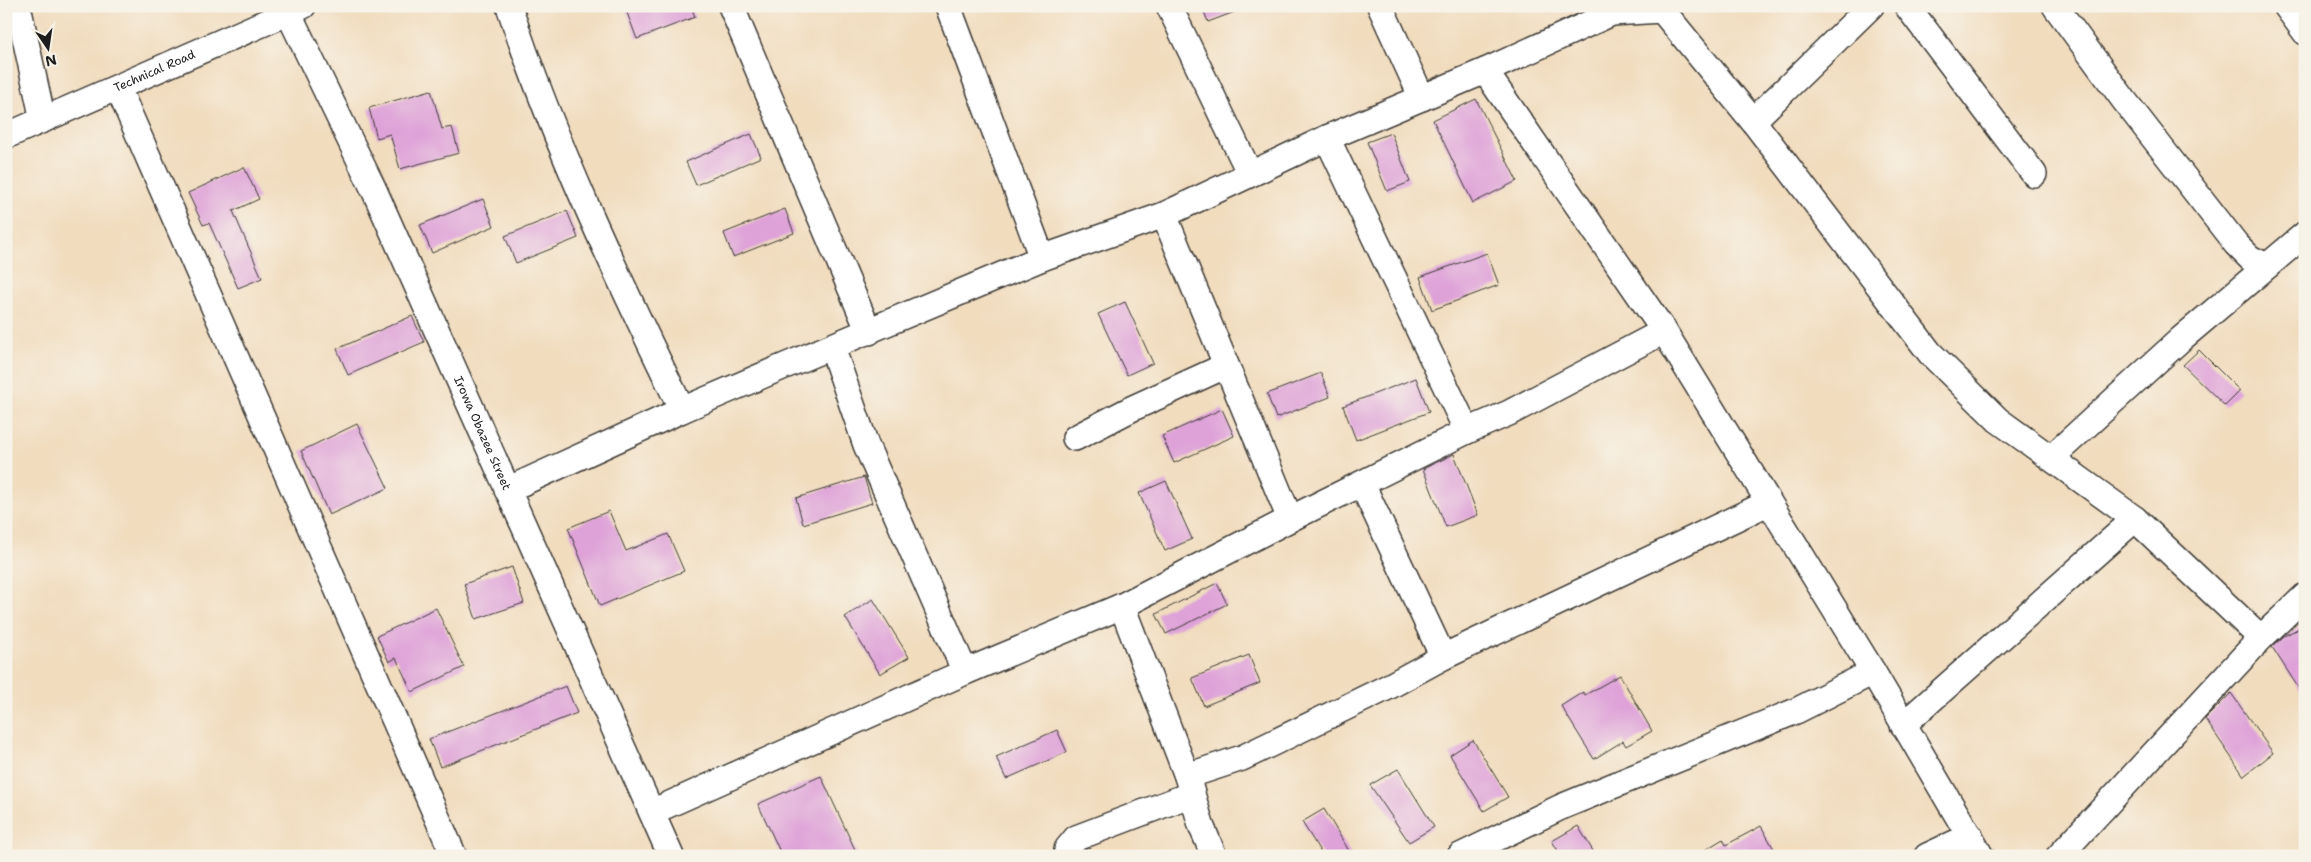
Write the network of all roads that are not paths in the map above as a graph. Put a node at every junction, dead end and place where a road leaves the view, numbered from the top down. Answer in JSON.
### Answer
{"nodes":[{"id":1,"x":18,"y":6,"type":"edge"},
{"id":2,"x":509,"y":6,"type":"edge"},
{"id":3,"x":731,"y":6,"type":"edge"},
{"id":4,"x":948,"y":6,"type":"edge"},
{"id":5,"x":1169,"y":6,"type":"edge"},
{"id":6,"x":1380,"y":6,"type":"edge"},
{"id":7,"x":1871,"y":6,"type":"edge"},
{"id":8,"x":1907,"y":6,"type":"edge"},
{"id":9,"x":2055,"y":6,"type":"edge"},
{"id":10,"x":2286,"y":6,"type":"edge"},
{"id":11,"x":295,"y":9,"type":"edge"},
{"id":12,"x":1611,"y":9,"type":"edge"},
{"id":13,"x":253,"y":16,"type":"edge"},
{"id":14,"x":2305,"y":32,"type":"edge"},
{"id":15,"x":1484,"y":71,"type":"junction"},
{"id":16,"x":118,"y":88,"type":"junction"},
{"id":17,"x":1422,"y":98,"type":"junction"},
{"id":18,"x":43,"y":120,"type":"junction"},
{"id":19,"x":1753,"y":120,"type":"junction"},
{"id":20,"x":6,"y":136,"type":"edge"},
{"id":21,"x":1327,"y":138,"type":"junction"},
{"id":22,"x":1250,"y":174,"type":"junction"},
{"id":23,"x":2034,"y":174,"type":"dead end"},
{"id":24,"x":1164,"y":215,"type":"junction"},
{"id":25,"x":2305,"y":234,"type":"edge"},
{"id":26,"x":1042,"y":258,"type":"junction"},
{"id":27,"x":2267,"y":266,"type":"junction"},
{"id":28,"x":1664,"y":331,"type":"junction"},
{"id":29,"x":869,"y":332,"type":"junction"},
{"id":30,"x":832,"y":347,"type":"junction"},
{"id":31,"x":1225,"y":366,"type":"junction"},
{"id":32,"x":682,"y":410,"type":"junction"},
{"id":33,"x":1467,"y":431,"type":"junction"},
{"id":34,"x":1075,"y":438,"type":"dead end"},
{"id":35,"x":2052,"y":457,"type":"junction"},
{"id":36,"x":1362,"y":484,"type":"junction"},
{"id":37,"x":507,"y":490,"type":"junction"},
{"id":38,"x":1768,"y":503,"type":"junction"},
{"id":39,"x":2136,"y":518,"type":"junction"},
{"id":40,"x":1290,"y":519,"type":"junction"},
{"id":41,"x":2305,"y":596,"type":"edge"},
{"id":42,"x":1122,"y":606,"type":"junction"},
{"id":43,"x":2261,"y":638,"type":"junction"},
{"id":44,"x":1443,"y":657,"type":"junction"},
{"id":45,"x":965,"y":672,"type":"junction"},
{"id":46,"x":1873,"y":672,"type":"junction"},
{"id":47,"x":1902,"y":725,"type":"junction"},
{"id":48,"x":1190,"y":785,"type":"junction"},
{"id":49,"x":652,"y":812,"type":"junction"},
{"id":50,"x":1976,"y":846,"type":"edge"},
{"id":51,"x":454,"y":856,"type":"edge"},
{"id":52,"x":671,"y":856,"type":"edge"},
{"id":53,"x":1067,"y":856,"type":"edge"},
{"id":54,"x":1214,"y":856,"type":"edge"},
{"id":55,"x":1460,"y":856,"type":"edge"},
{"id":56,"x":1927,"y":856,"type":"edge"},
{"id":57,"x":2059,"y":856,"type":"edge"}],
"edges":[{"from":1,"to":18,"type":"street"},
{"from":2,"to":32,"type":"street"},
{"from":3,"to":29,"type":"street"},
{"from":4,"to":26,"type":"street"},
{"from":5,"to":22,"type":"street"},
{"from":6,"to":17,"type":"street"},
{"from":7,"to":19,"type":"street"},
{"from":8,"to":23,"type":"street"},
{"from":9,"to":27,"type":"street"},
{"from":10,"to":14,"type":"street"},
{"from":11,"to":13,"type":"street","name":"Technical Road"},
{"from":11,"to":37,"type":"street","name":"Irowa Obazee Street"},
{"from":12,"to":15,"type":"street"},
{"from":12,"to":19,"type":"street"},
{"from":13,"to":16,"type":"street","name":"Technical Road"},
{"from":15,"to":17,"type":"street"},
{"from":15,"to":28,"type":"street"},
{"from":16,"to":18,"type":"street","name":"Technical Road"},
{"from":16,"to":51,"type":"street"},
{"from":17,"to":21,"type":"street"},
{"from":18,"to":20,"type":"street","name":"Technical Road"},
{"from":19,"to":35,"type":"street"},
{"from":21,"to":22,"type":"street"},
{"from":21,"to":33,"type":"street"},
{"from":22,"to":24,"type":"street"},
{"from":24,"to":26,"type":"street"},
{"from":24,"to":31,"type":"street"},
{"from":25,"to":27,"type":"street"},
{"from":26,"to":29,"type":"street"},
{"from":27,"to":35,"type":"street"},
{"from":28,"to":33,"type":"street"},
{"from":28,"to":38,"type":"street"},
{"from":29,"to":30,"type":"street"},
{"from":30,"to":32,"type":"street"},
{"from":30,"to":45,"type":"street"},
{"from":31,"to":34,"type":"street"},
{"from":31,"to":40,"type":"street"},
{"from":32,"to":37,"type":"street"},
{"from":33,"to":36,"type":"street"},
{"from":35,"to":39,"type":"street"},
{"from":36,"to":40,"type":"street"},
{"from":36,"to":44,"type":"street"},
{"from":37,"to":49,"type":"street","name":"Irowa Obazee Street"},
{"from":38,"to":44,"type":"street"},
{"from":38,"to":46,"type":"street"},
{"from":39,"to":43,"type":"street"},
{"from":39,"to":47,"type":"street"},
{"from":40,"to":42,"type":"street"},
{"from":41,"to":43,"type":"street"},
{"from":42,"to":45,"type":"street"},
{"from":42,"to":48,"type":"street"},
{"from":43,"to":57,"type":"street"},
{"from":44,"to":48,"type":"street"},
{"from":45,"to":49,"type":"street"},
{"from":46,"to":47,"type":"street"},
{"from":46,"to":55,"type":"street"},
{"from":47,"to":50,"type":"street"},
{"from":48,"to":53,"type":"street"},
{"from":48,"to":54,"type":"street"},
{"from":49,"to":52,"type":"street","name":"Irowa Obazee Street"},
{"from":50,"to":56,"type":"street"}]}
